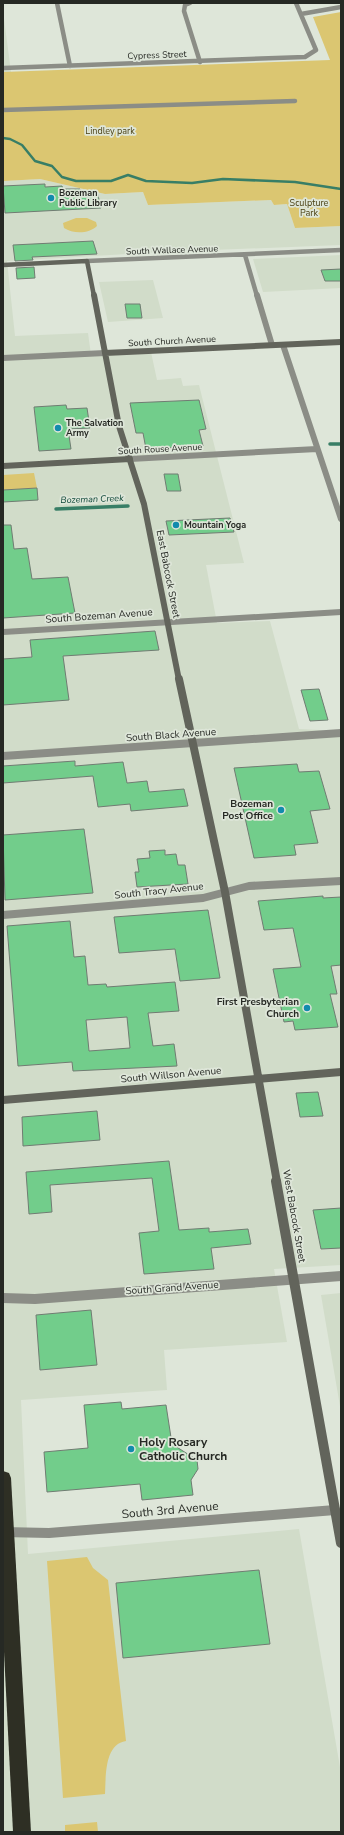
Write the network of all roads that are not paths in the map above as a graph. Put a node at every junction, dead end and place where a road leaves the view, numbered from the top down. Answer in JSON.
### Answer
{"nodes":[{"id":1,"x":57,"y":3,"type":"edge"},
{"id":2,"x":296,"y":3,"type":"edge"},
{"id":3,"x":189,"y":4,"type":"edge"},
{"id":4,"x":341,"y":7,"type":"edge"},
{"id":5,"x":301,"y":14,"type":"junction"},
{"id":6,"x":200,"y":62,"type":"junction"},
{"id":7,"x":70,"y":66,"type":"junction"},
{"id":8,"x":3,"y":68,"type":"edge"},
{"id":9,"x":295,"y":101,"type":"dead end"},
{"id":10,"x":3,"y":110,"type":"edge"},
{"id":11,"x":341,"y":250,"type":"edge"},
{"id":12,"x":245,"y":255,"type":"junction"},
{"id":13,"x":87,"y":261,"type":"junction"},
{"id":14,"x":3,"y":265,"type":"edge"},
{"id":15,"x":341,"y":342,"type":"edge"},
{"id":16,"x":272,"y":345,"type":"junction"},
{"id":17,"x":282,"y":345,"type":"junction"},
{"id":18,"x":104,"y":353,"type":"junction"},
{"id":19,"x":3,"y":358,"type":"edge"},
{"id":20,"x":317,"y":449,"type":"junction"},
{"id":21,"x":130,"y":459,"type":"junction"},
{"id":22,"x":3,"y":466,"type":"edge"},
{"id":23,"x":339,"y":506,"type":"edge"},
{"id":24,"x":341,"y":519,"type":"edge"},
{"id":25,"x":341,"y":612,"type":"edge"},
{"id":26,"x":168,"y":622,"type":"junction"},
{"id":27,"x":3,"y":632,"type":"edge"},
{"id":28,"x":341,"y":733,"type":"edge"},
{"id":29,"x":192,"y":744,"type":"junction"},
{"id":30,"x":3,"y":756,"type":"edge"},
{"id":31,"x":341,"y":880,"type":"edge"},
{"id":32,"x":226,"y":892,"type":"junction"},
{"id":33,"x":3,"y":915,"type":"edge"},
{"id":34,"x":341,"y":1072,"type":"edge"},
{"id":35,"x":258,"y":1079,"type":"junction"},
{"id":36,"x":3,"y":1100,"type":"edge"},
{"id":37,"x":341,"y":1276,"type":"edge"},
{"id":38,"x":294,"y":1279,"type":"junction"},
{"id":39,"x":3,"y":1298,"type":"edge"},
{"id":40,"x":3,"y":1478,"type":"edge"},
{"id":41,"x":335,"y":1510,"type":"junction"},
{"id":42,"x":4,"y":1532,"type":"edge"},
{"id":43,"x":341,"y":1543,"type":"edge"},
{"id":44,"x":22,"y":1832,"type":"edge"}],
"edges":[{"from":1,"to":7,"type":"street"},
{"from":2,"to":5,"type":"street"},
{"from":3,"to":6,"type":"street"},
{"from":4,"to":5,"type":"street"},
{"from":5,"to":6,"type":"street","name":"Cypress Street"},
{"from":6,"to":7,"type":"street","name":"Cypress Street"},
{"from":7,"to":8,"type":"street","name":"Cypress Street"},
{"from":9,"to":10,"type":"street"},
{"from":11,"to":12,"type":"street","name":"South Wallace Avenue"},
{"from":12,"to":13,"type":"street","name":"South Wallace Avenue"},
{"from":12,"to":16,"type":"street"},
{"from":13,"to":14,"type":"street","name":"South Wallace Avenue"},
{"from":13,"to":18,"type":"street","name":"East Babcock Street"},
{"from":15,"to":17,"type":"street","name":"South Church Avenue"},
{"from":16,"to":17,"type":"street","name":"South Church Avenue"},
{"from":16,"to":18,"type":"street","name":"South Church Avenue"},
{"from":17,"to":20,"type":"street"},
{"from":18,"to":19,"type":"street","name":"South Church Avenue"},
{"from":18,"to":21,"type":"street","name":"East Babcock Street"},
{"from":20,"to":21,"type":"street","name":"South Rouse Avenue"},
{"from":20,"to":23,"type":"street"},
{"from":21,"to":22,"type":"street","name":"South Rouse Avenue"},
{"from":21,"to":26,"type":"street","name":"East Babcock Street"},
{"from":23,"to":24,"type":"street"},
{"from":25,"to":26,"type":"street","name":"South Bozeman Avenue"},
{"from":26,"to":27,"type":"street","name":"South Bozeman Avenue"},
{"from":26,"to":29,"type":"street","name":"East Babcock Street"},
{"from":28,"to":29,"type":"street","name":"South Black Avenue"},
{"from":29,"to":30,"type":"street","name":"South Black Avenue"},
{"from":29,"to":32,"type":"street","name":"East Babcock Street"},
{"from":31,"to":32,"type":"street","name":"South Tracy Avenue"},
{"from":32,"to":33,"type":"street","name":"South Tracy Avenue"},
{"from":32,"to":35,"type":"street","name":"West Babcock Street"},
{"from":34,"to":35,"type":"street","name":"South Willson Avenue"},
{"from":35,"to":36,"type":"street","name":"South Willson Avenue"},
{"from":35,"to":38,"type":"street","name":"West Babcock Street"},
{"from":37,"to":38,"type":"street","name":"South Grand Avenue"},
{"from":38,"to":39,"type":"street","name":"South Grand Avenue"},
{"from":38,"to":41,"type":"street","name":"West Babcock Street"},
{"from":40,"to":42,"type":"highway"},
{"from":41,"to":42,"type":"street","name":"South 3rd Avenue"},
{"from":41,"to":43,"type":"street","name":"West Babcock Street"},
{"from":42,"to":44,"type":"highway"}]}
